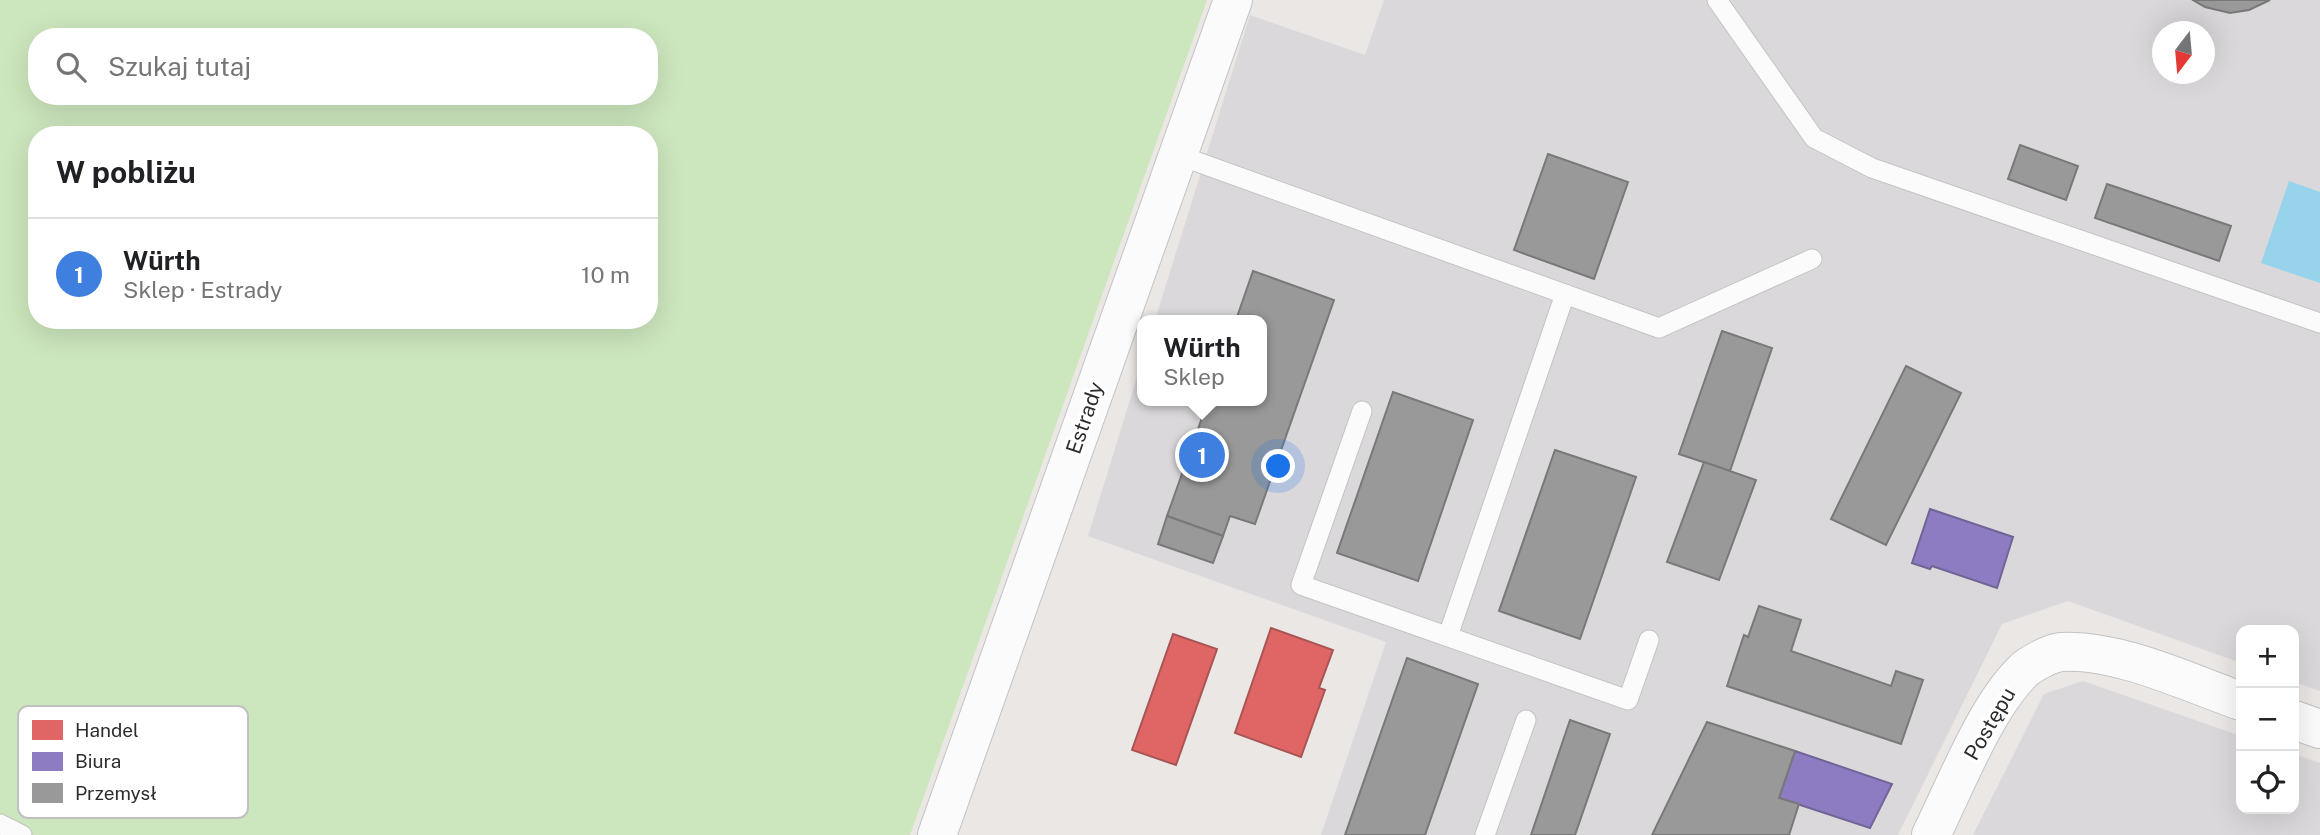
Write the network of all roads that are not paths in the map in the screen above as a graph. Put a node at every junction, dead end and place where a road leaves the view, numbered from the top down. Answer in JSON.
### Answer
{"nodes":[{"id":1,"x":1233,"y":0,"type":"edge"},
{"id":2,"x":1717,"y":0,"type":"edge"},
{"id":3,"x":1178,"y":155,"type":"junction"},
{"id":4,"x":1812,"y":259,"type":"dead end"},
{"id":5,"x":1565,"y":294,"type":"junction"},
{"id":6,"x":2320,"y":323,"type":"edge"},
{"id":7,"x":1363,"y":411,"type":"dead end"},
{"id":8,"x":1448,"y":636,"type":"junction"},
{"id":9,"x":1648,"y":640,"type":"dead end"},
{"id":10,"x":2236,"y":699,"type":"edge"},
{"id":11,"x":1526,"y":720,"type":"dead end"},
{"id":12,"x":2299,"y":722,"type":"edge"},
{"id":13,"x":2320,"y":729,"type":"edge"},
{"id":14,"x":0,"y":824,"type":"edge"},
{"id":15,"x":22,"y":835,"type":"edge"},
{"id":16,"x":937,"y":835,"type":"edge"},
{"id":17,"x":1485,"y":835,"type":"edge"},
{"id":18,"x":1931,"y":835,"type":"edge"}],
"edges":[{"from":1,"to":3,"type":"main road","name":"Estrady"},
{"from":2,"to":6,"type":"lane"},
{"from":3,"to":5,"type":"lane"},
{"from":3,"to":16,"type":"main road","name":"Estrady"},
{"from":4,"to":5,"type":"lane"},
{"from":5,"to":8,"type":"lane"},
{"from":7,"to":8,"type":"lane"},
{"from":8,"to":9,"type":"lane"},
{"from":10,"to":18,"type":"main road","name":"Postępu"},
{"from":11,"to":17,"type":"lane"},
{"from":12,"to":13,"type":"main road"},
{"from":14,"to":15,"type":"lane"}]}
